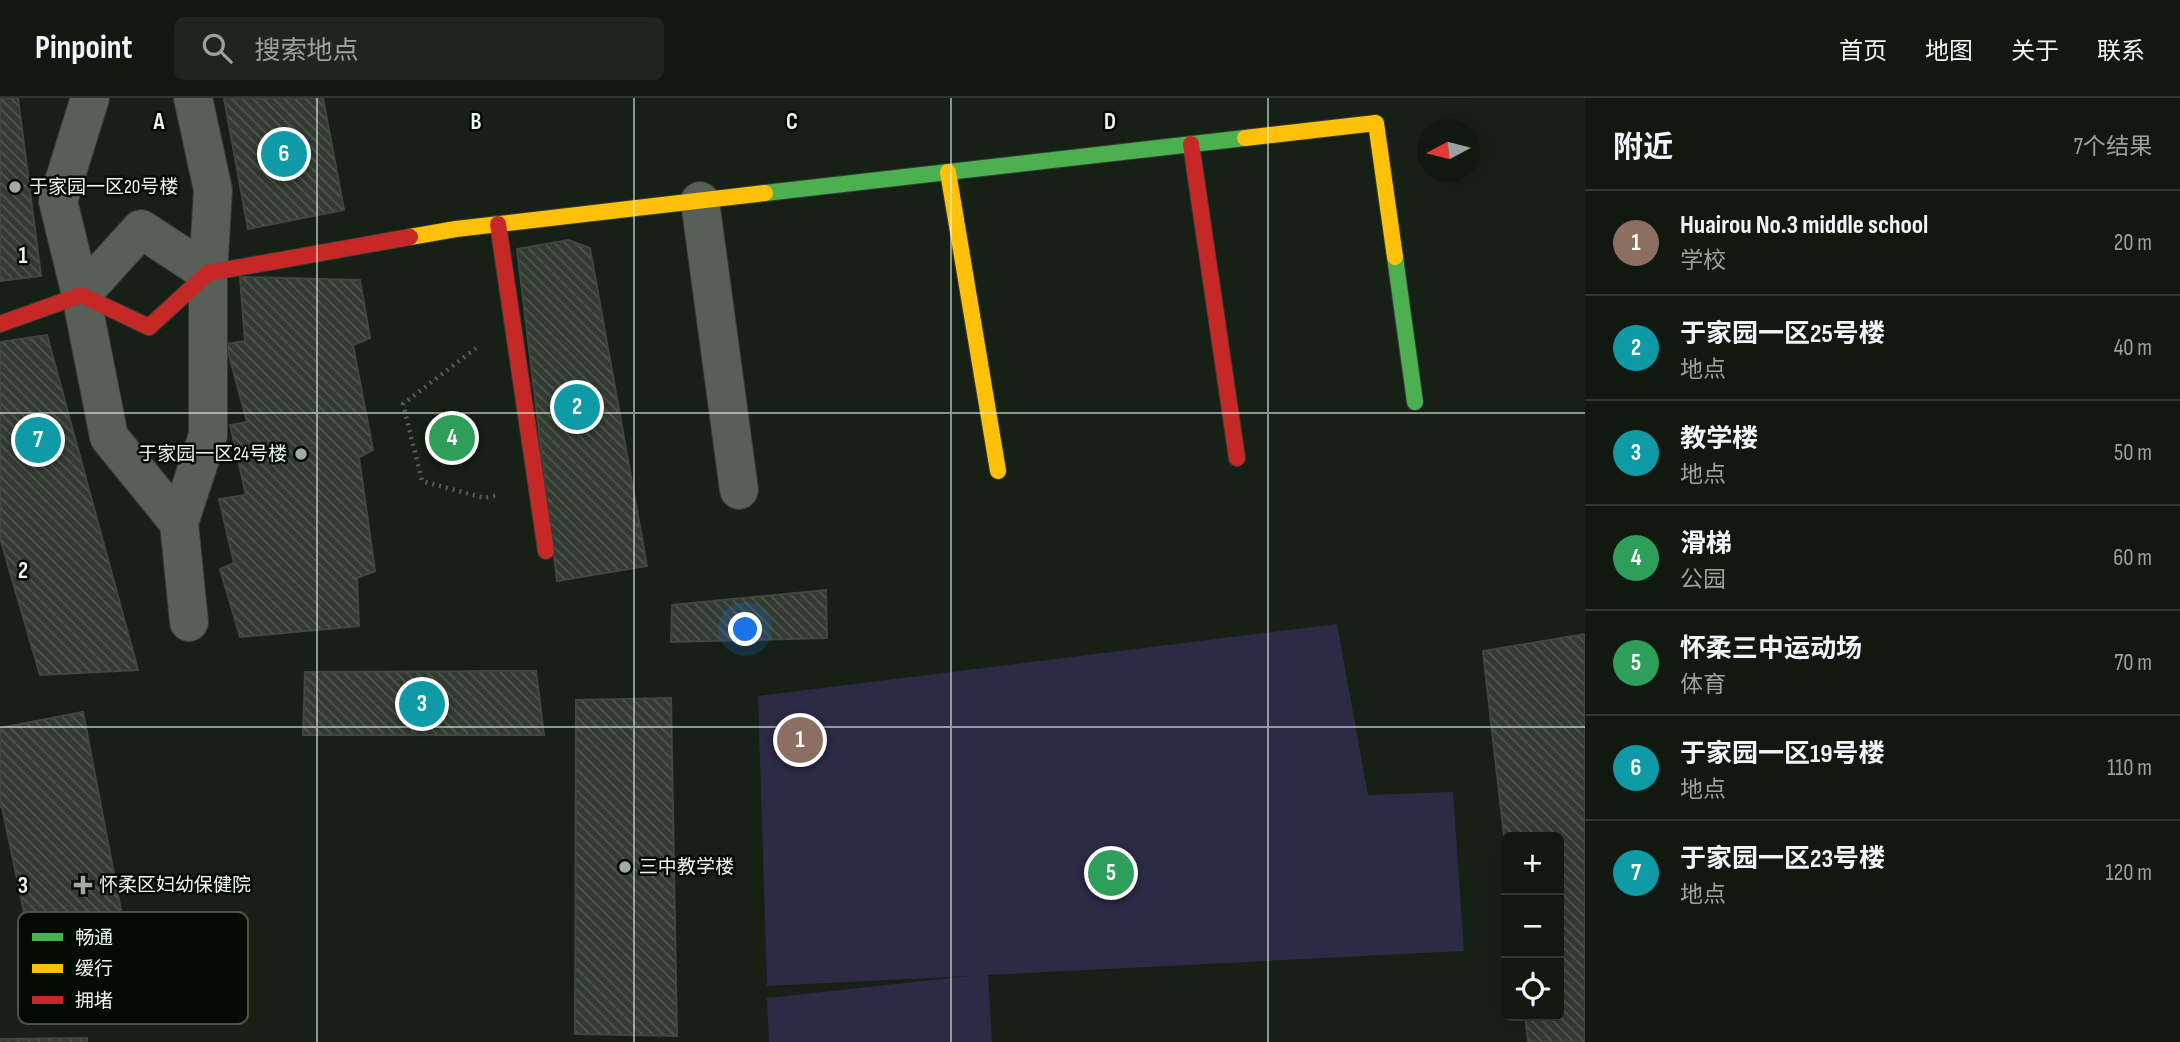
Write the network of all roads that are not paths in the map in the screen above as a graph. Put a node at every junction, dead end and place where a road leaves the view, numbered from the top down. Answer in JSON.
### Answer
{"nodes":[{"id":1,"x":90,"y":98,"type":"edge"},
{"id":2,"x":193,"y":98,"type":"edge"},
{"id":3,"x":1191,"y":144,"type":"junction"},
{"id":4,"x":948,"y":172,"type":"junction"},
{"id":5,"x":700,"y":201,"type":"junction"},
{"id":6,"x":498,"y":224,"type":"junction"},
{"id":7,"x":208,"y":273,"type":"junction"},
{"id":8,"x":81,"y":295,"type":"junction"},
{"id":9,"x":0,"y":324,"type":"edge"},
{"id":10,"x":1415,"y":402,"type":"dead end"},
{"id":11,"x":1237,"y":458,"type":"dead end"},
{"id":12,"x":998,"y":471,"type":"dead end"},
{"id":13,"x":739,"y":490,"type":"dead end"},
{"id":14,"x":178,"y":523,"type":"junction"},
{"id":15,"x":546,"y":551,"type":"dead end"},
{"id":16,"x":189,"y":622,"type":"dead end"}],
"edges":[{"from":1,"to":8,"type":"street"},
{"from":2,"to":7,"type":"street"},
{"from":3,"to":4,"type":"street"},
{"from":3,"to":10,"type":"street"},
{"from":3,"to":11,"type":"street"},
{"from":4,"to":5,"type":"street"},
{"from":4,"to":12,"type":"street"},
{"from":5,"to":6,"type":"street"},
{"from":5,"to":13,"type":"street"},
{"from":6,"to":7,"type":"street"},
{"from":6,"to":15,"type":"street"},
{"from":7,"to":8,"type":"street"},
{"from":7,"to":8,"type":"street"},
{"from":7,"to":14,"type":"street"},
{"from":8,"to":9,"type":"street"},
{"from":8,"to":14,"type":"street"},
{"from":14,"to":16,"type":"street"}]}
